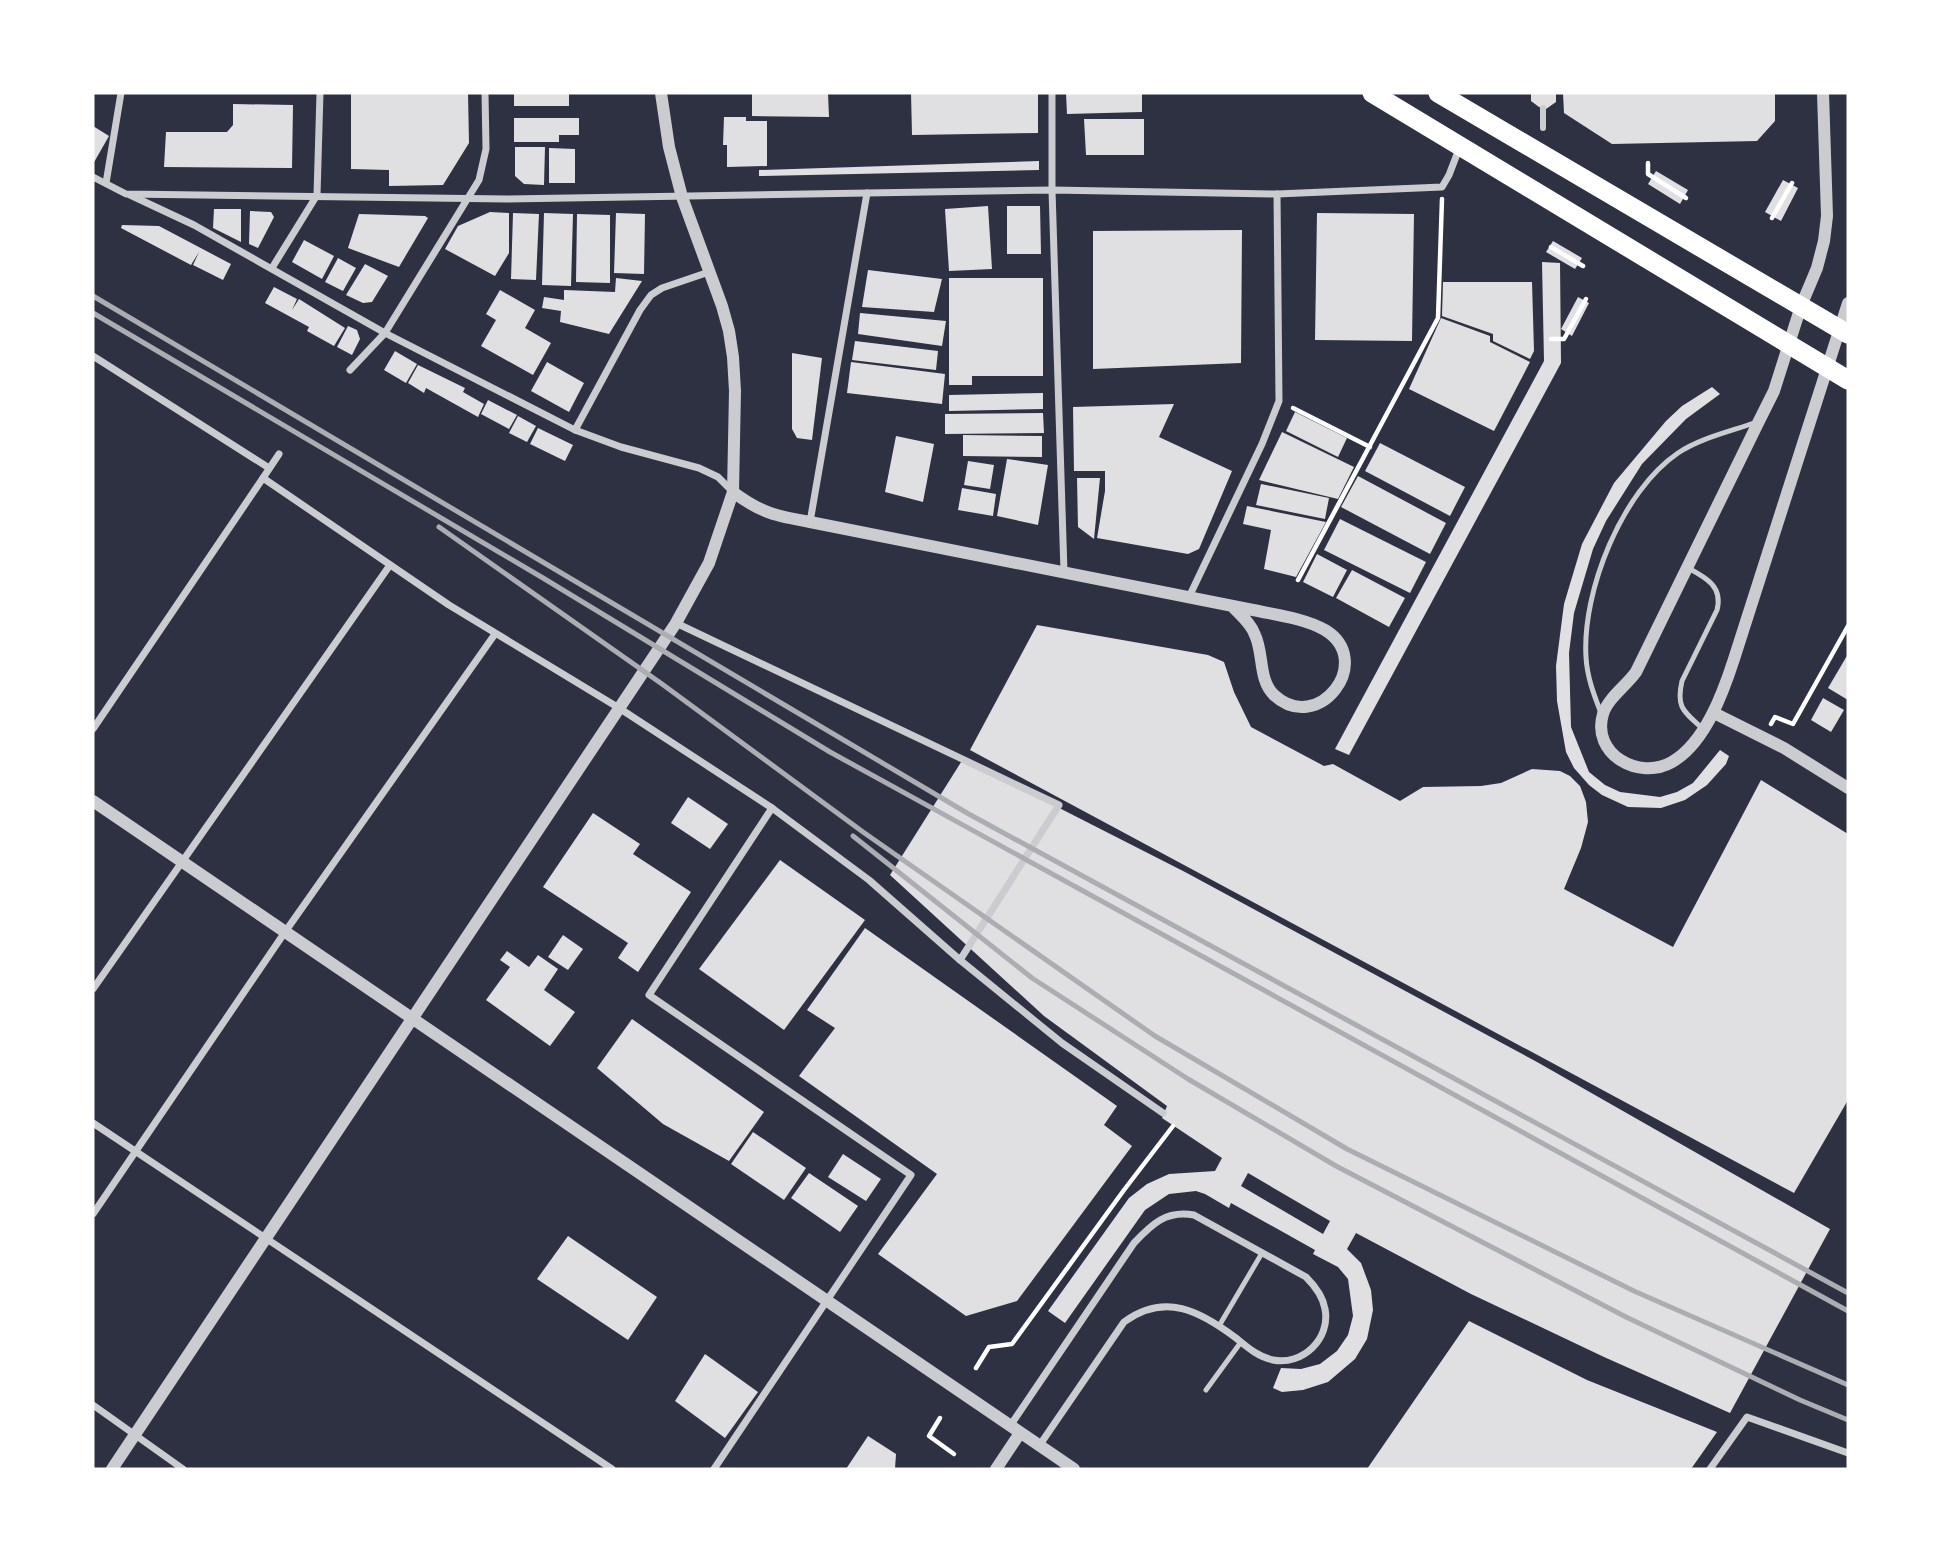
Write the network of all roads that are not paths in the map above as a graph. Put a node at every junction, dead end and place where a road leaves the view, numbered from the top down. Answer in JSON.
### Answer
{"nodes":[{"id":1,"x":121,"y":93,"type":"edge"},
{"id":2,"x":320,"y":93,"type":"edge"},
{"id":3,"x":485,"y":93,"type":"edge"},
{"id":4,"x":661,"y":93,"type":"edge"},
{"id":5,"x":1052,"y":93,"type":"edge"},
{"id":6,"x":1372,"y":93,"type":"edge"},
{"id":7,"x":1438,"y":93,"type":"edge"},
{"id":8,"x":1823,"y":93,"type":"edge"},
{"id":9,"x":1543,"y":108,"type":"dead end"},
{"id":10,"x":1543,"y":128,"type":"dead end"},
{"id":11,"x":1461,"y":145,"type":"junction"},
{"id":12,"x":93,"y":177,"type":"edge"},
{"id":13,"x":107,"y":183,"type":"junction"},
{"id":14,"x":1052,"y":190,"type":"junction"},
{"id":15,"x":867,"y":193,"type":"junction"},
{"id":16,"x":126,"y":194,"type":"junction"},
{"id":17,"x":1277,"y":194,"type":"junction"},
{"id":18,"x":317,"y":195,"type":"junction"},
{"id":19,"x":682,"y":197,"type":"junction"},
{"id":20,"x":468,"y":200,"type":"junction"},
{"id":21,"x":272,"y":268,"type":"junction"},
{"id":22,"x":709,"y":272,"type":"junction"},
{"id":23,"x":1848,"y":303,"type":"edge"},
{"id":24,"x":1801,"y":306,"type":"junction"},
{"id":25,"x":1844,"y":331,"type":"edge"},
{"id":26,"x":385,"y":333,"type":"junction"},
{"id":27,"x":1789,"y":345,"type":"junction"},
{"id":28,"x":93,"y":356,"type":"edge"},
{"id":29,"x":1826,"y":367,"type":"junction"},
{"id":30,"x":350,"y":370,"type":"dead end"},
{"id":31,"x":1848,"y":380,"type":"edge"},
{"id":32,"x":1759,"y":421,"type":"junction"},
{"id":33,"x":575,"y":430,"type":"junction"},
{"id":34,"x":279,"y":454,"type":"dead end"},
{"id":35,"x":270,"y":468,"type":"junction"},
{"id":36,"x":262,"y":478,"type":"junction"},
{"id":37,"x":733,"y":492,"type":"junction"},
{"id":38,"x":810,"y":522,"type":"junction"},
{"id":39,"x":390,"y":565,"type":"junction"},
{"id":40,"x":1688,"y":568,"type":"junction"},
{"id":41,"x":1064,"y":572,"type":"junction"},
{"id":42,"x":1189,"y":597,"type":"junction"},
{"id":43,"x":1232,"y":606,"type":"junction"},
{"id":44,"x":676,"y":623,"type":"junction"},
{"id":45,"x":495,"y":634,"type":"junction"},
{"id":46,"x":619,"y":708,"type":"junction"},
{"id":47,"x":1714,"y":713,"type":"junction"},
{"id":48,"x":1603,"y":716,"type":"junction"},
{"id":49,"x":93,"y":729,"type":"edge"},
{"id":50,"x":1702,"y":729,"type":"junction"},
{"id":51,"x":1848,"y":788,"type":"edge"},
{"id":52,"x":93,"y":801,"type":"edge"},
{"id":53,"x":772,"y":808,"type":"junction"},
{"id":54,"x":182,"y":862,"type":"junction"},
{"id":55,"x":285,"y":932,"type":"junction"},
{"id":56,"x":960,"y":960,"type":"junction"},
{"id":57,"x":93,"y":989,"type":"edge"},
{"id":58,"x":413,"y":1018,"type":"junction"},
{"id":59,"x":1163,"y":1113,"type":"dead end"},
{"id":60,"x":93,"y":1123,"type":"edge"},
{"id":61,"x":136,"y":1152,"type":"junction"},
{"id":62,"x":93,"y":1214,"type":"edge"},
{"id":63,"x":265,"y":1239,"type":"junction"},
{"id":64,"x":1262,"y":1253,"type":"junction"},
{"id":65,"x":825,"y":1300,"type":"junction"},
{"id":66,"x":1219,"y":1326,"type":"junction"},
{"id":67,"x":1241,"y":1342,"type":"junction"},
{"id":68,"x":1206,"y":1390,"type":"dead end"},
{"id":69,"x":93,"y":1405,"type":"edge"},
{"id":70,"x":1015,"y":1430,"type":"junction"},
{"id":71,"x":134,"y":1436,"type":"junction"},
{"id":72,"x":1039,"y":1446,"type":"junction"},
{"id":73,"x":1848,"y":1452,"type":"edge"},
{"id":74,"x":112,"y":1469,"type":"edge"},
{"id":75,"x":183,"y":1469,"type":"edge"},
{"id":76,"x":612,"y":1469,"type":"edge"},
{"id":77,"x":714,"y":1469,"type":"edge"},
{"id":78,"x":996,"y":1469,"type":"edge"},
{"id":79,"x":1074,"y":1469,"type":"edge"},
{"id":80,"x":1710,"y":1469,"type":"edge"}],
"edges":[{"from":1,"to":13,"type":"street"},
{"from":2,"to":18,"type":"street"},
{"from":3,"to":20,"type":"street"},
{"from":4,"to":19,"type":"street"},
{"from":5,"to":14,"type":"street"},
{"from":6,"to":11,"type":"highway"},
{"from":7,"to":24,"type":"highway"},
{"from":8,"to":24,"type":"street"},
{"from":9,"to":10,"type":"street"},
{"from":11,"to":17,"type":"street"},
{"from":11,"to":27,"type":"highway"},
{"from":12,"to":13,"type":"street"},
{"from":13,"to":16,"type":"street"},
{"from":14,"to":15,"type":"street"},
{"from":14,"to":17,"type":"street"},
{"from":14,"to":41,"type":"street"},
{"from":15,"to":19,"type":"street"},
{"from":15,"to":38,"type":"street"},
{"from":16,"to":18,"type":"street"},
{"from":16,"to":21,"type":"street"},
{"from":17,"to":42,"type":"street"},
{"from":18,"to":20,"type":"street"},
{"from":18,"to":21,"type":"street"},
{"from":19,"to":20,"type":"street"},
{"from":19,"to":22,"type":"street"},
{"from":20,"to":26,"type":"street"},
{"from":21,"to":26,"type":"street"},
{"from":22,"to":33,"type":"street"},
{"from":22,"to":37,"type":"street"},
{"from":23,"to":25,"type":"street"},
{"from":24,"to":25,"type":"highway"},
{"from":24,"to":27,"type":"street"},
{"from":25,"to":29,"type":"street"},
{"from":26,"to":30,"type":"street"},
{"from":26,"to":33,"type":"street"},
{"from":27,"to":29,"type":"highway"},
{"from":27,"to":32,"type":"street"},
{"from":28,"to":35,"type":"street"},
{"from":29,"to":31,"type":"highway"},
{"from":29,"to":47,"type":"street"},
{"from":32,"to":40,"type":"street"},
{"from":32,"to":48,"type":"lane"},
{"from":33,"to":37,"type":"street"},
{"from":34,"to":35,"type":"street"},
{"from":35,"to":36,"type":"street"},
{"from":36,"to":39,"type":"street"},
{"from":36,"to":49,"type":"street"},
{"from":37,"to":38,"type":"street"},
{"from":37,"to":44,"type":"street"},
{"from":38,"to":41,"type":"street"},
{"from":39,"to":45,"type":"street"},
{"from":39,"to":54,"type":"street"},
{"from":40,"to":48,"type":"street"},
{"from":40,"to":50,"type":"lane"},
{"from":41,"to":42,"type":"street"},
{"from":42,"to":43,"type":"street"},
{"from":43,"to":43,"type":"street"},
{"from":44,"to":46,"type":"street"},
{"from":44,"to":56,"type":"street"},
{"from":45,"to":46,"type":"street"},
{"from":45,"to":55,"type":"street"},
{"from":46,"to":53,"type":"street"},
{"from":46,"to":58,"type":"street"},
{"from":47,"to":50,"type":"street"},
{"from":47,"to":51,"type":"street"},
{"from":48,"to":50,"type":"street"},
{"from":52,"to":54,"type":"street"},
{"from":53,"to":56,"type":"street"},
{"from":53,"to":65,"type":"street"},
{"from":54,"to":55,"type":"street"},
{"from":54,"to":57,"type":"street"},
{"from":55,"to":58,"type":"street"},
{"from":55,"to":61,"type":"street"},
{"from":56,"to":59,"type":"street"},
{"from":58,"to":63,"type":"street"},
{"from":58,"to":65,"type":"street"},
{"from":60,"to":61,"type":"street"},
{"from":61,"to":62,"type":"street"},
{"from":61,"to":63,"type":"street"},
{"from":63,"to":71,"type":"street"},
{"from":63,"to":76,"type":"street"},
{"from":64,"to":66,"type":"lane"},
{"from":64,"to":67,"type":"street"},
{"from":64,"to":70,"type":"street"},
{"from":65,"to":70,"type":"street"},
{"from":65,"to":77,"type":"street"},
{"from":66,"to":67,"type":"street"},
{"from":66,"to":72,"type":"street"},
{"from":67,"to":68,"type":"lane"},
{"from":69,"to":71,"type":"street"},
{"from":70,"to":72,"type":"street"},
{"from":70,"to":78,"type":"street"},
{"from":71,"to":74,"type":"street"},
{"from":71,"to":75,"type":"street"},
{"from":72,"to":79,"type":"street"},
{"from":73,"to":80,"type":"street"}]}
